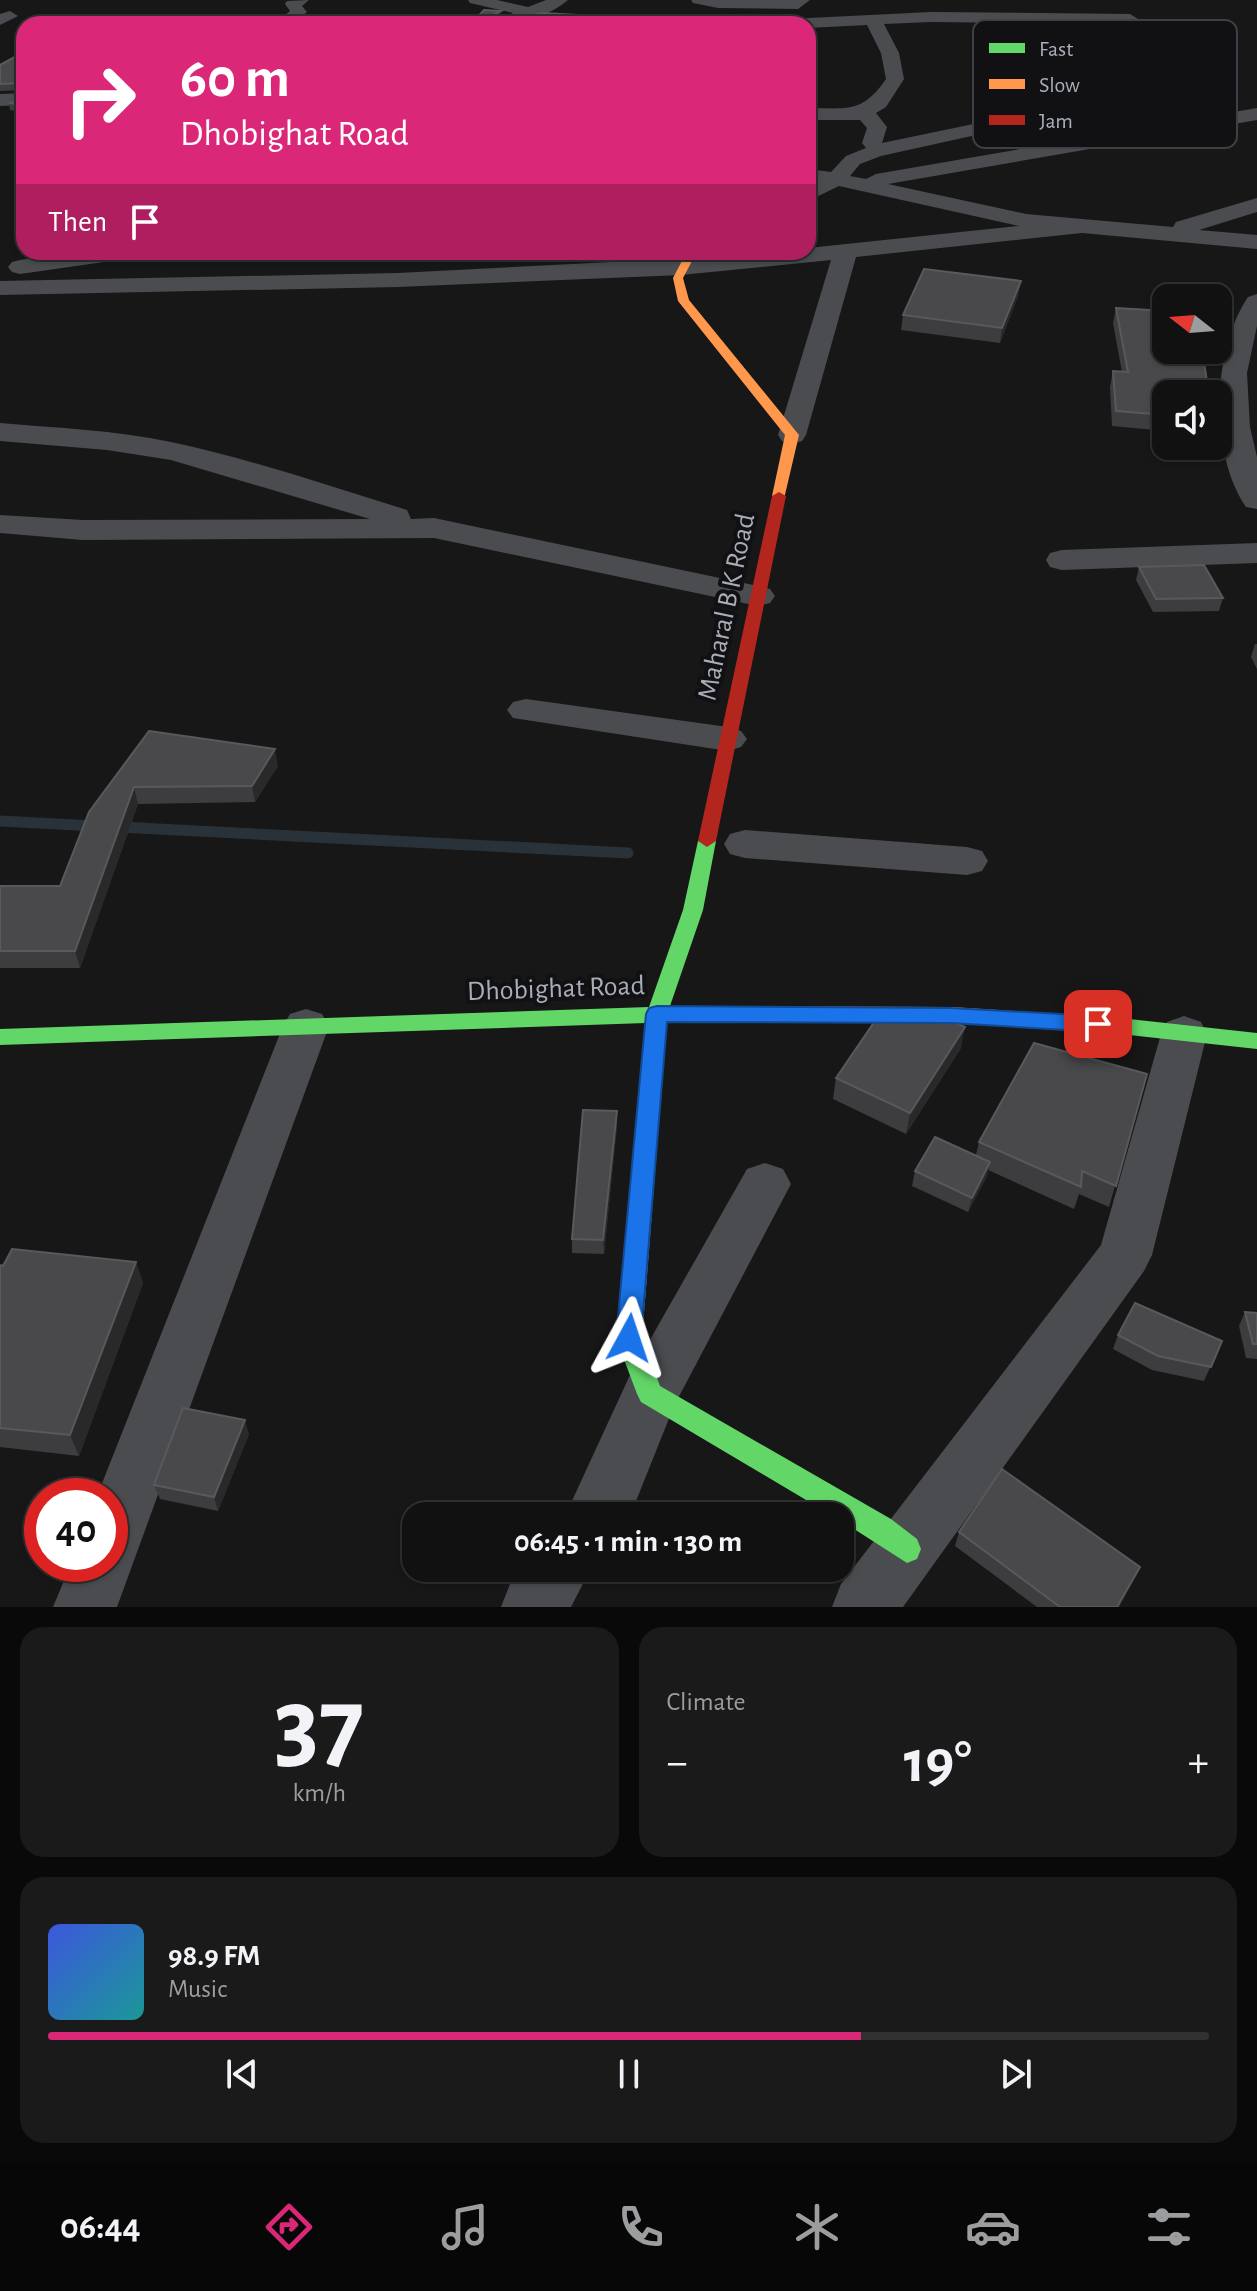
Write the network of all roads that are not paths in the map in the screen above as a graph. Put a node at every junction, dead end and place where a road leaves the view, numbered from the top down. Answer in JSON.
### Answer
{"nodes":[{"id":1,"x":301,"y":0,"type":"edge"},
{"id":2,"x":476,"y":0,"type":"edge"},
{"id":3,"x":560,"y":0,"type":"edge"},
{"id":4,"x":699,"y":0,"type":"edge"},
{"id":5,"x":802,"y":0,"type":"edge"},
{"id":6,"x":767,"y":2,"type":"edge"},
{"id":7,"x":839,"y":4,"type":"dead end"},
{"id":8,"x":928,"y":9,"type":"edge"},
{"id":9,"x":532,"y":13,"type":"junction"},
{"id":10,"x":293,"y":16,"type":"edge"},
{"id":11,"x":524,"y":16,"type":"edge"},
{"id":12,"x":1128,"y":20,"type":"edge"},
{"id":13,"x":864,"y":21,"type":"junction"},
{"id":14,"x":816,"y":23,"type":"edge"},
{"id":15,"x":816,"y":114,"type":"edge"},
{"id":16,"x":865,"y":114,"type":"junction"},
{"id":17,"x":1257,"y":114,"type":"edge"},
{"id":18,"x":1237,"y":117,"type":"edge"},
{"id":19,"x":973,"y":130,"type":"edge"},
{"id":20,"x":872,"y":143,"type":"dead end"},
{"id":21,"x":1025,"y":148,"type":"edge"},
{"id":22,"x":821,"y":178,"type":"edge"},
{"id":23,"x":1257,"y":205,"type":"edge"},
{"id":24,"x":1078,"y":227,"type":"junction"},
{"id":25,"x":1166,"y":232,"type":"junction"},
{"id":26,"x":1257,"y":242,"type":"edge"},
{"id":27,"x":845,"y":253,"type":"junction"},
{"id":28,"x":816,"y":254,"type":"edge"},
{"id":29,"x":66,"y":260,"type":"edge"},
{"id":30,"x":563,"y":260,"type":"edge"},
{"id":31,"x":676,"y":260,"type":"edge"},
{"id":32,"x":687,"y":260,"type":"edge"},
{"id":33,"x":0,"y":269,"type":"edge"},
{"id":34,"x":595,"y":273,"type":"junction"},
{"id":35,"x":0,"y":288,"type":"edge"},
{"id":36,"x":1257,"y":302,"type":"edge"},
{"id":37,"x":0,"y":432,"type":"edge"},
{"id":38,"x":792,"y":435,"type":"junction"},
{"id":39,"x":1257,"y":500,"type":"edge"},
{"id":40,"x":0,"y":524,"type":"edge"},
{"id":41,"x":434,"y":528,"type":"junction"},
{"id":42,"x":1257,"y":553,"type":"edge"},
{"id":43,"x":1062,"y":560,"type":"dead end"},
{"id":44,"x":758,"y":596,"type":"junction"},
{"id":45,"x":526,"y":710,"type":"dead end"},
{"id":46,"x":728,"y":739,"type":"junction"},
{"id":47,"x":745,"y":844,"type":"dead end"},
{"id":48,"x":967,"y":861,"type":"dead end"},
{"id":49,"x":657,"y":1014,"type":"junction"},
{"id":50,"x":306,"y":1026,"type":"junction"},
{"id":51,"x":1184,"y":1034,"type":"junction"},
{"id":52,"x":0,"y":1037,"type":"edge"},
{"id":53,"x":1257,"y":1040,"type":"edge"},
{"id":54,"x":765,"y":1184,"type":"dead end"},
{"id":55,"x":650,"y":1394,"type":"junction"},
{"id":56,"x":128,"y":1496,"type":"edge"},
{"id":57,"x":605,"y":1502,"type":"edge"},
{"id":58,"x":907,"y":1549,"type":"junction"},
{"id":59,"x":95,"y":1582,"type":"edge"},
{"id":60,"x":550,"y":1582,"type":"edge"},
{"id":61,"x":85,"y":1607,"type":"edge"},
{"id":62,"x":533,"y":1607,"type":"edge"},
{"id":63,"x":864,"y":1607,"type":"edge"}],
"edges":[{"from":1,"to":10,"type":"street"},
{"from":2,"to":9,"type":"street"},
{"from":3,"to":9,"type":"street"},
{"from":4,"to":6,"type":"street"},
{"from":5,"to":6,"type":"street"},
{"from":7,"to":13,"type":"street"},
{"from":8,"to":12,"type":"street"},
{"from":8,"to":13,"type":"street"},
{"from":9,"to":11,"type":"street"},
{"from":13,"to":14,"type":"street"},
{"from":13,"to":16,"type":"street"},
{"from":15,"to":16,"type":"street"},
{"from":16,"to":20,"type":"street"},
{"from":17,"to":18,"type":"street"},
{"from":19,"to":22,"type":"street"},
{"from":21,"to":22,"type":"street"},
{"from":22,"to":24,"type":"street"},
{"from":23,"to":25,"type":"street"},
{"from":24,"to":25,"type":"street"},
{"from":24,"to":27,"type":"street"},
{"from":25,"to":26,"type":"street"},
{"from":27,"to":28,"type":"street"},
{"from":27,"to":38,"type":"street"},
{"from":29,"to":33,"type":"street"},
{"from":30,"to":34,"type":"street"},
{"from":31,"to":34,"type":"street"},
{"from":32,"to":38,"type":"street"},
{"from":34,"to":35,"type":"street"},
{"from":36,"to":39,"type":"street"},
{"from":37,"to":41,"type":"street"},
{"from":38,"to":44,"type":"street","name":"Maharal B K Road"},
{"from":40,"to":41,"type":"street"},
{"from":41,"to":44,"type":"street"},
{"from":42,"to":43,"type":"street"},
{"from":44,"to":46,"type":"street","name":"Maharal B K Road"},
{"from":45,"to":46,"type":"street"},
{"from":46,"to":49,"type":"street","name":"Maharal B K Road"},
{"from":47,"to":48,"type":"street"},
{"from":49,"to":50,"type":"street","name":"Dhobighat Road"},
{"from":49,"to":51,"type":"street","name":"Dhobighat Road"},
{"from":49,"to":55,"type":"street","name":"Maharal B K Road"},
{"from":50,"to":52,"type":"street","name":"Dhobighat Road"},
{"from":50,"to":56,"type":"street"},
{"from":51,"to":53,"type":"street","name":"Dhobighat Road"},
{"from":51,"to":58,"type":"street"},
{"from":54,"to":55,"type":"street"},
{"from":55,"to":57,"type":"street"},
{"from":55,"to":58,"type":"street"},
{"from":58,"to":63,"type":"street"},
{"from":59,"to":61,"type":"street"},
{"from":60,"to":62,"type":"street"}]}
